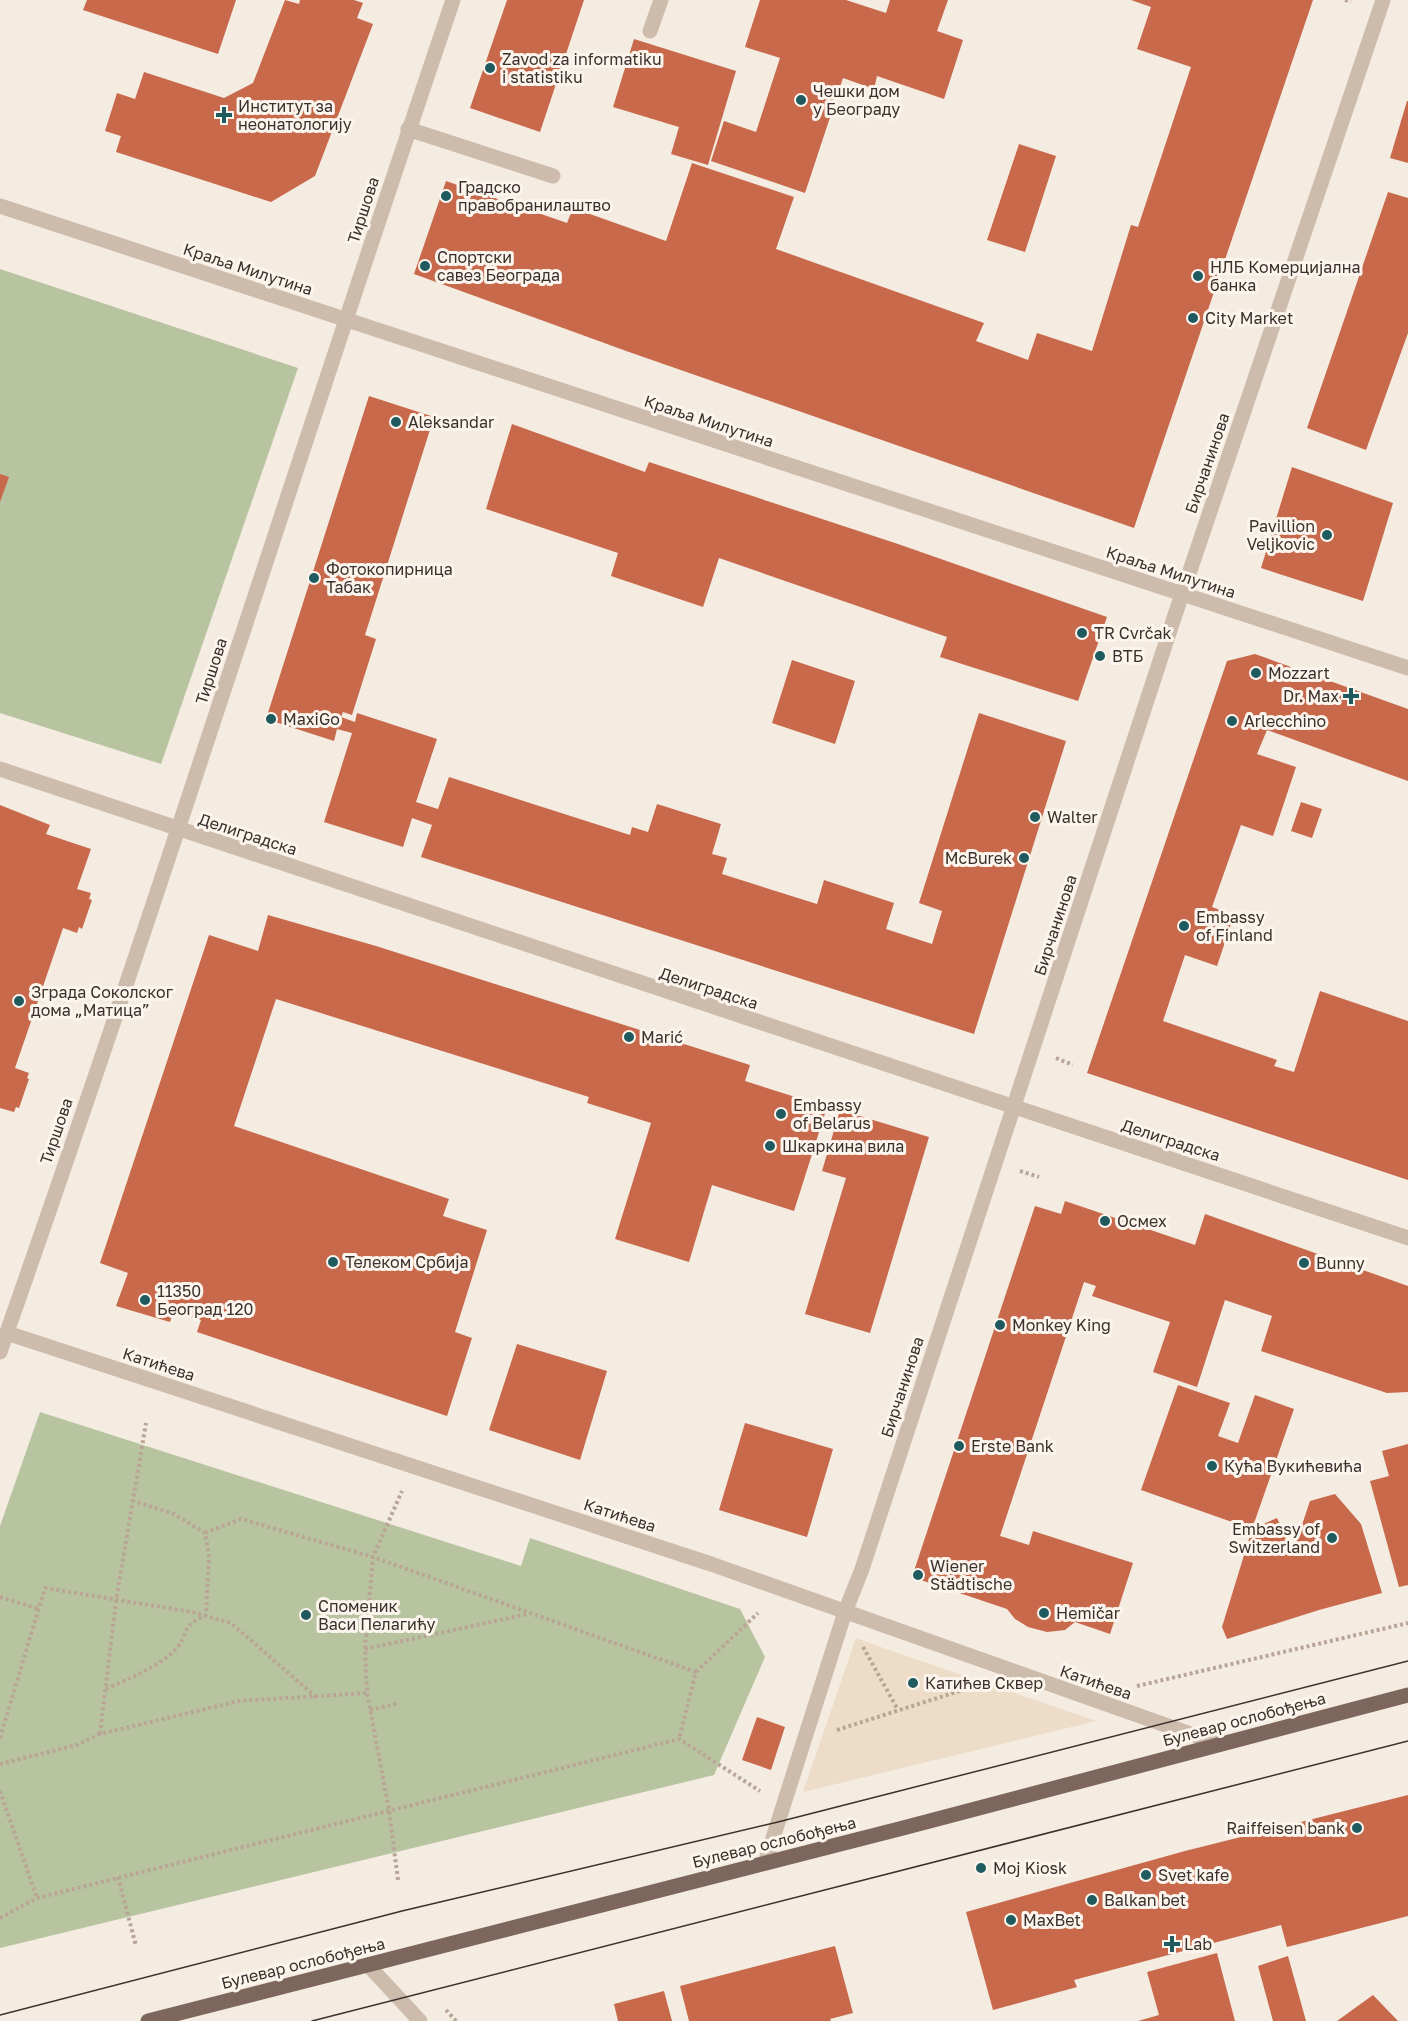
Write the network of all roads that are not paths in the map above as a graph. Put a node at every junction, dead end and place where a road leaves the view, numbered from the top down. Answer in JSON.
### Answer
{"nodes":[{"id":1,"x":453,"y":0,"type":"edge"},
{"id":2,"x":661,"y":0,"type":"edge"},
{"id":3,"x":1383,"y":0,"type":"edge"},
{"id":4,"x":650,"y":31,"type":"dead end"},
{"id":5,"x":408,"y":129,"type":"junction"},
{"id":6,"x":554,"y":176,"type":"dead end"},
{"id":7,"x":0,"y":206,"type":"edge"},
{"id":8,"x":346,"y":321,"type":"junction"},
{"id":9,"x":1183,"y":594,"type":"junction"},
{"id":10,"x":1408,"y":668,"type":"edge"},
{"id":11,"x":0,"y":769,"type":"edge"},
{"id":12,"x":178,"y":830,"type":"junction"},
{"id":13,"x":1014,"y":1108,"type":"junction"},
{"id":14,"x":1408,"y":1238,"type":"edge"},
{"id":15,"x":7,"y":1333,"type":"junction"},
{"id":16,"x":0,"y":1352,"type":"edge"},
{"id":17,"x":845,"y":1612,"type":"junction"},
{"id":18,"x":1408,"y":1695,"type":"edge"},
{"id":19,"x":1219,"y":1744,"type":"junction"},
{"id":20,"x":765,"y":1863,"type":"junction"},
{"id":21,"x":368,"y":1965,"type":"junction"},
{"id":22,"x":148,"y":2021,"type":"edge"},
{"id":23,"x":420,"y":2021,"type":"edge"}],
"edges":[{"from":1,"to":5,"type":"street","name":"Тиршова"},
{"from":2,"to":4,"type":"street"},
{"from":3,"to":9,"type":"street","name":"Бирчанинова"},
{"from":5,"to":6,"type":"street"},
{"from":5,"to":8,"type":"street","name":"Тиршова"},
{"from":7,"to":8,"type":"street","name":"Краља Милутина"},
{"from":8,"to":9,"type":"street","name":"Краља Милутина"},
{"from":8,"to":12,"type":"street","name":"Тиршова"},
{"from":9,"to":10,"type":"street","name":"Краља Милутина"},
{"from":9,"to":13,"type":"street","name":"Бирчанинова"},
{"from":11,"to":12,"type":"street","name":"Делиградска"},
{"from":12,"to":13,"type":"street","name":"Делиградска"},
{"from":12,"to":15,"type":"street","name":"Тиршова"},
{"from":13,"to":14,"type":"street","name":"Делиградска"},
{"from":13,"to":17,"type":"street","name":"Бирчанинова"},
{"from":15,"to":16,"type":"street","name":"Тиршова"},
{"from":15,"to":17,"type":"street","name":"Катићева"},
{"from":17,"to":19,"type":"street","name":"Катићева"},
{"from":17,"to":20,"type":"street","name":"Бирчанинова"},
{"from":18,"to":19,"type":"main road","name":"Булевар ослобођења"},
{"from":19,"to":20,"type":"main road","name":"Булевар ослобођења"},
{"from":20,"to":21,"type":"main road","name":"Булевар ослобођења"},
{"from":21,"to":22,"type":"main road","name":"Булевар ослобођења"},
{"from":21,"to":23,"type":"street"}]}
